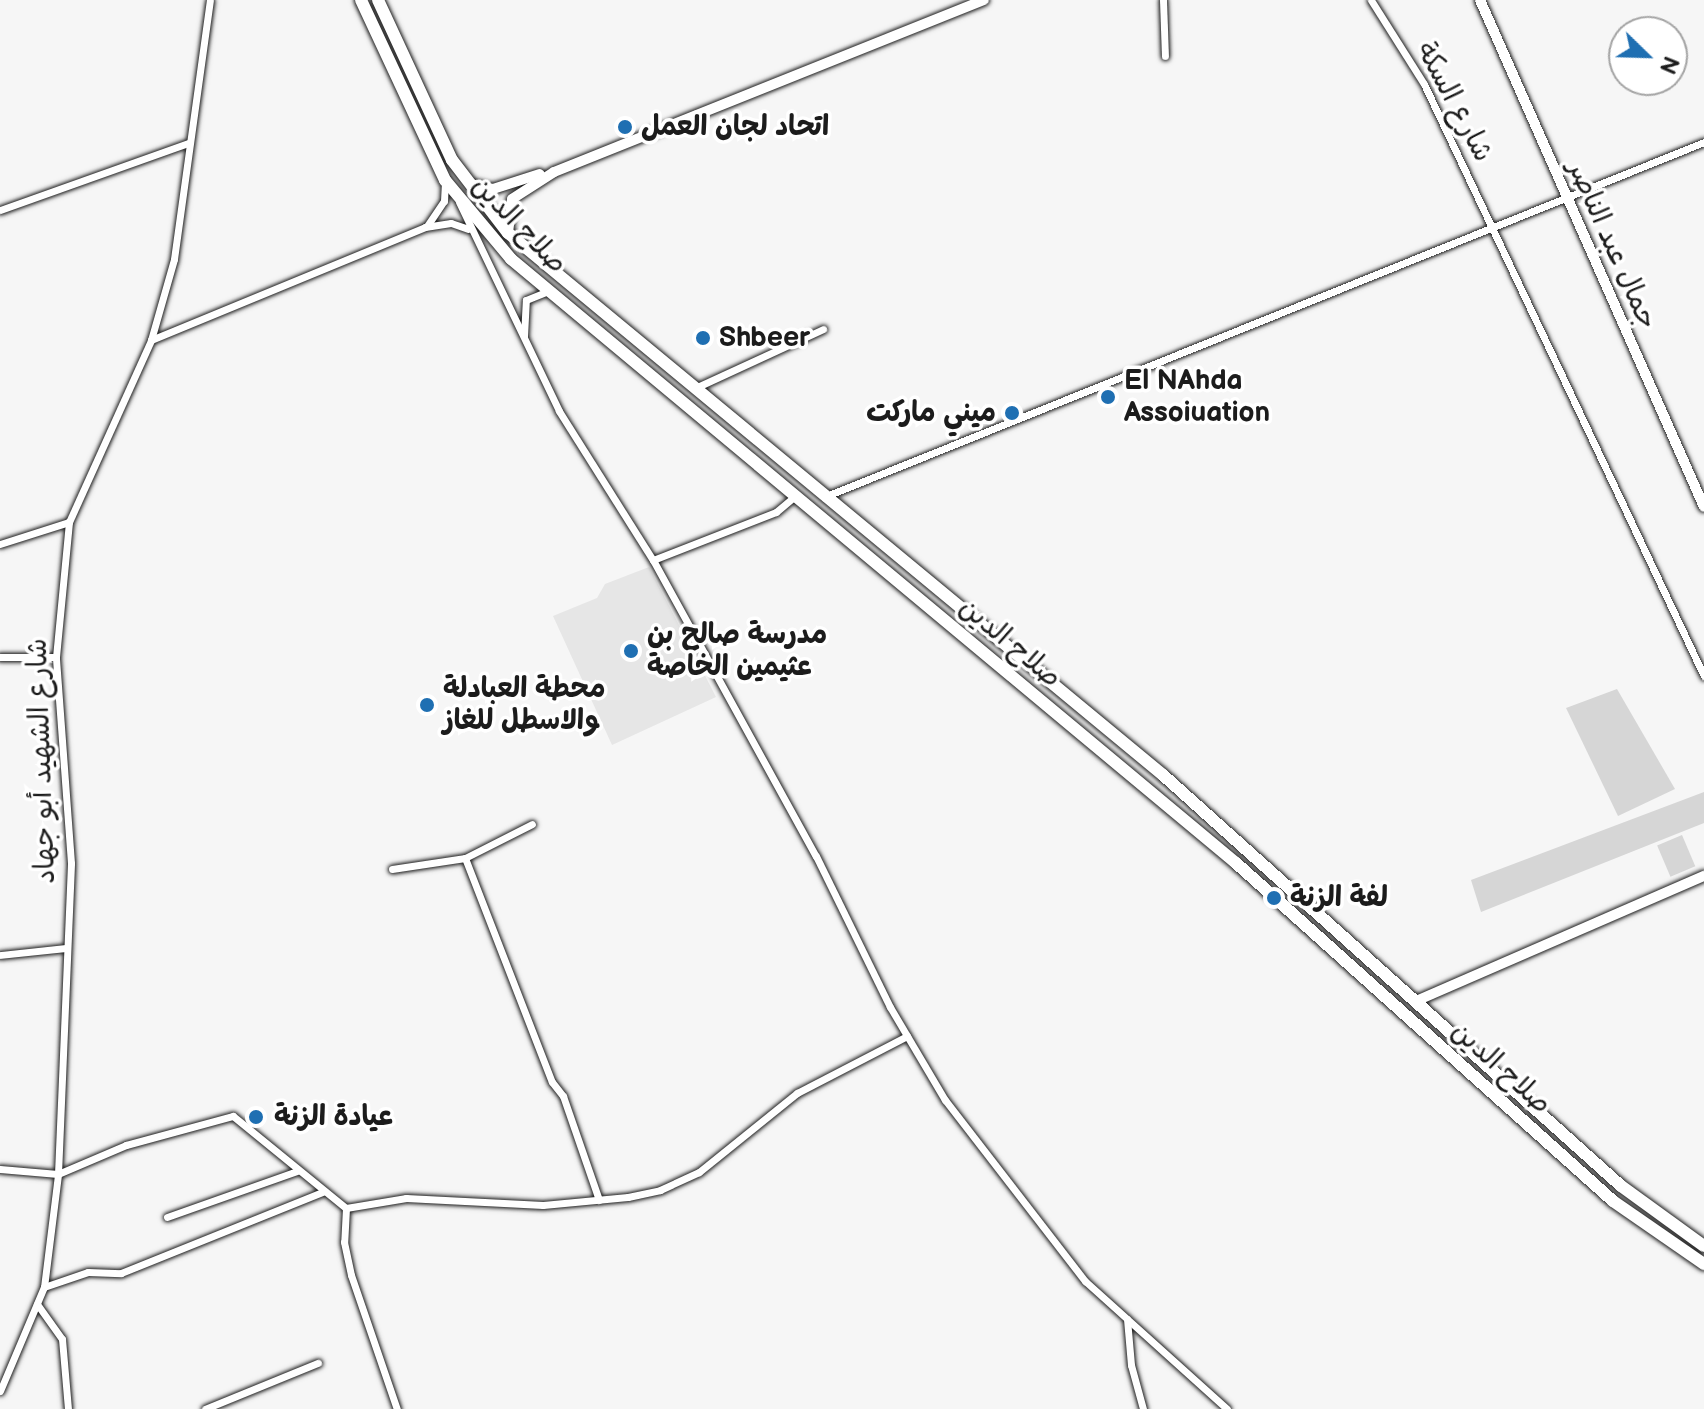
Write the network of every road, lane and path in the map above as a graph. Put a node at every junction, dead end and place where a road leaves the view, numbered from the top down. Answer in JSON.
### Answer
{"nodes":[{"id":1,"x":210,"y":0,"type":"edge"},
{"id":2,"x":984,"y":0,"type":"edge"},
{"id":3,"x":1163,"y":0,"type":"edge"},
{"id":4,"x":1371,"y":0,"type":"edge"},
{"id":5,"x":1480,"y":0,"type":"edge"},
{"id":6,"x":379,"y":3,"type":"edge"},
{"id":7,"x":362,"y":4,"type":"edge"},
{"id":8,"x":1165,"y":56,"type":"dead end"},
{"id":9,"x":1704,"y":142,"type":"edge"},
{"id":10,"x":188,"y":143,"type":"junction"},
{"id":11,"x":554,"y":172,"type":"junction"},
{"id":12,"x":445,"y":180,"type":"junction"},
{"id":13,"x":466,"y":181,"type":"junction"},
{"id":14,"x":1565,"y":199,"type":"junction"},
{"id":15,"x":459,"y":201,"type":"junction"},
{"id":16,"x":0,"y":210,"type":"edge"},
{"id":17,"x":425,"y":227,"type":"junction"},
{"id":18,"x":1493,"y":227,"type":"junction"},
{"id":19,"x":471,"y":233,"type":"junction"},
{"id":20,"x":508,"y":233,"type":"junction"},
{"id":21,"x":548,"y":291,"type":"junction"},
{"id":22,"x":823,"y":329,"type":"dead end"},
{"id":23,"x":151,"y":340,"type":"junction"},
{"id":24,"x":525,"y":346,"type":"junction"},
{"id":25,"x":693,"y":389,"type":"junction"},
{"id":26,"x":795,"y":496,"type":"junction"},
{"id":27,"x":823,"y":498,"type":"junction"},
{"id":28,"x":1704,"y":507,"type":"edge"},
{"id":29,"x":69,"y":522,"type":"junction"},
{"id":30,"x":0,"y":544,"type":"edge"},
{"id":31,"x":653,"y":560,"type":"junction"},
{"id":32,"x":1008,"y":647,"type":"junction"},
{"id":33,"x":0,"y":657,"type":"edge"},
{"id":34,"x":56,"y":657,"type":"junction"},
{"id":35,"x":993,"y":660,"type":"junction"},
{"id":36,"x":1704,"y":676,"type":"edge"},
{"id":37,"x":1214,"y":819,"type":"junction"},
{"id":38,"x":532,"y":824,"type":"dead end"},
{"id":39,"x":1200,"y":833,"type":"junction"},
{"id":40,"x":465,"y":858,"type":"junction"},
{"id":41,"x":392,"y":869,"type":"dead end"},
{"id":42,"x":1704,"y":876,"type":"edge"},
{"id":43,"x":65,"y":948,"type":"junction"},
{"id":44,"x":0,"y":955,"type":"edge"},
{"id":45,"x":1416,"y":1001,"type":"junction"},
{"id":46,"x":907,"y":1036,"type":"junction"},
{"id":47,"x":0,"y":1169,"type":"edge"},
{"id":48,"x":297,"y":1171,"type":"junction"},
{"id":49,"x":58,"y":1174,"type":"junction"},
{"id":50,"x":322,"y":1192,"type":"junction"},
{"id":51,"x":599,"y":1200,"type":"junction"},
{"id":52,"x":346,"y":1208,"type":"junction"},
{"id":53,"x":167,"y":1217,"type":"dead end"},
{"id":54,"x":1661,"y":1220,"type":"junction"},
{"id":55,"x":1649,"y":1229,"type":"junction"},
{"id":56,"x":1704,"y":1246,"type":"edge"},
{"id":57,"x":1704,"y":1264,"type":"edge"},
{"id":58,"x":44,"y":1287,"type":"junction"},
{"id":59,"x":37,"y":1304,"type":"junction"},
{"id":60,"x":1127,"y":1319,"type":"junction"},
{"id":61,"x":318,"y":1363,"type":"dead end"},
{"id":62,"x":0,"y":1391,"type":"edge"},
{"id":63,"x":68,"y":1409,"type":"edge"},
{"id":64,"x":205,"y":1409,"type":"edge"},
{"id":65,"x":397,"y":1409,"type":"edge"},
{"id":66,"x":1143,"y":1409,"type":"edge"},
{"id":67,"x":1227,"y":1409,"type":"edge"}],
"edges":[{"from":1,"to":10,"type":"street","name":"شارع الشهيد أبو جهاد"},
{"from":2,"to":11,"type":"main road"},
{"from":3,"to":8,"type":"street"},
{"from":4,"to":18,"type":"street","name":"شارع السكة"},
{"from":5,"to":14,"type":"main road","name":"جمال عبد الناصر"},
{"from":6,"to":7,"type":"highway"},
{"from":6,"to":13,"type":"highway","name":"صلاح الدين"},
{"from":7,"to":12,"type":"highway","name":"صلاح الدين"},
{"from":9,"to":14,"type":"street"},
{"from":10,"to":16,"type":"street"},
{"from":10,"to":23,"type":"street","name":"شارع الشهيد أبو جهاد"},
{"from":11,"to":13,"type":"main road"},
{"from":11,"to":20,"type":"main road"},
{"from":12,"to":15,"type":"highway","name":"صلاح الدين"},
{"from":12,"to":17,"type":"street"},
{"from":13,"to":20,"type":"highway","name":"صلاح الدين"},
{"from":14,"to":18,"type":"street"},
{"from":14,"to":28,"type":"main road","name":"جمال عبد الناصر"},
{"from":15,"to":19,"type":"street"},
{"from":15,"to":21,"type":"highway","name":"صلاح الدين"},
{"from":17,"to":19,"type":"street"},
{"from":17,"to":23,"type":"street"},
{"from":18,"to":27,"type":"street"},
{"from":18,"to":36,"type":"street","name":"شارع السكة"},
{"from":19,"to":24,"type":"street"},
{"from":20,"to":25,"type":"highway","name":"صلاح الدين"},
{"from":21,"to":24,"type":"street"},
{"from":21,"to":26,"type":"highway","name":"صلاح الدين"},
{"from":22,"to":25,"type":"street"},
{"from":23,"to":29,"type":"street","name":"شارع الشهيد أبو جهاد"},
{"from":24,"to":31,"type":"street"},
{"from":25,"to":27,"type":"highway","name":"صلاح الدين"},
{"from":26,"to":31,"type":"street"},
{"from":26,"to":35,"type":"highway","name":"صلاح الدين"},
{"from":27,"to":32,"type":"highway","name":"صلاح الدين"},
{"from":29,"to":30,"type":"street"},
{"from":29,"to":34,"type":"street","name":"شارع الشهيد أبو جهاد"},
{"from":31,"to":46,"type":"street"},
{"from":32,"to":35,"type":"highway"},
{"from":32,"to":37,"type":"highway","name":"صلاح الدين"},
{"from":33,"to":34,"type":"street"},
{"from":34,"to":43,"type":"street","name":"شارع الشهيد أبو جهاد"},
{"from":35,"to":39,"type":"highway","name":"صلاح الدين"},
{"from":37,"to":39,"type":"highway"},
{"from":37,"to":45,"type":"highway","name":"صلاح الدين"},
{"from":38,"to":40,"type":"street"},
{"from":39,"to":55,"type":"highway","name":"صلاح الدين"},
{"from":40,"to":41,"type":"street"},
{"from":40,"to":51,"type":"street"},
{"from":42,"to":45,"type":"main road"},
{"from":43,"to":44,"type":"street"},
{"from":43,"to":49,"type":"street","name":"شارع الشهيد أبو جهاد"},
{"from":45,"to":54,"type":"highway","name":"صلاح الدين"},
{"from":46,"to":51,"type":"street"},
{"from":46,"to":60,"type":"street"},
{"from":47,"to":49,"type":"street"},
{"from":48,"to":49,"type":"street"},
{"from":48,"to":50,"type":"street"},
{"from":48,"to":53,"type":"street"},
{"from":49,"to":58,"type":"street","name":"شارع الشهيد أبو جهاد"},
{"from":50,"to":52,"type":"street"},
{"from":50,"to":58,"type":"street"},
{"from":51,"to":52,"type":"street"},
{"from":52,"to":65,"type":"street"},
{"from":54,"to":55,"type":"highway"},
{"from":54,"to":56,"type":"highway","name":"صلاح الدين"},
{"from":55,"to":57,"type":"highway","name":"صلاح الدين"},
{"from":58,"to":59,"type":"street","name":"شارع الشهيد أبو جهاد"},
{"from":59,"to":62,"type":"street","name":"شارع الشهيد أبو جهاد"},
{"from":59,"to":63,"type":"street"},
{"from":60,"to":66,"type":"street"},
{"from":60,"to":67,"type":"street"},
{"from":61,"to":64,"type":"street"}]}
